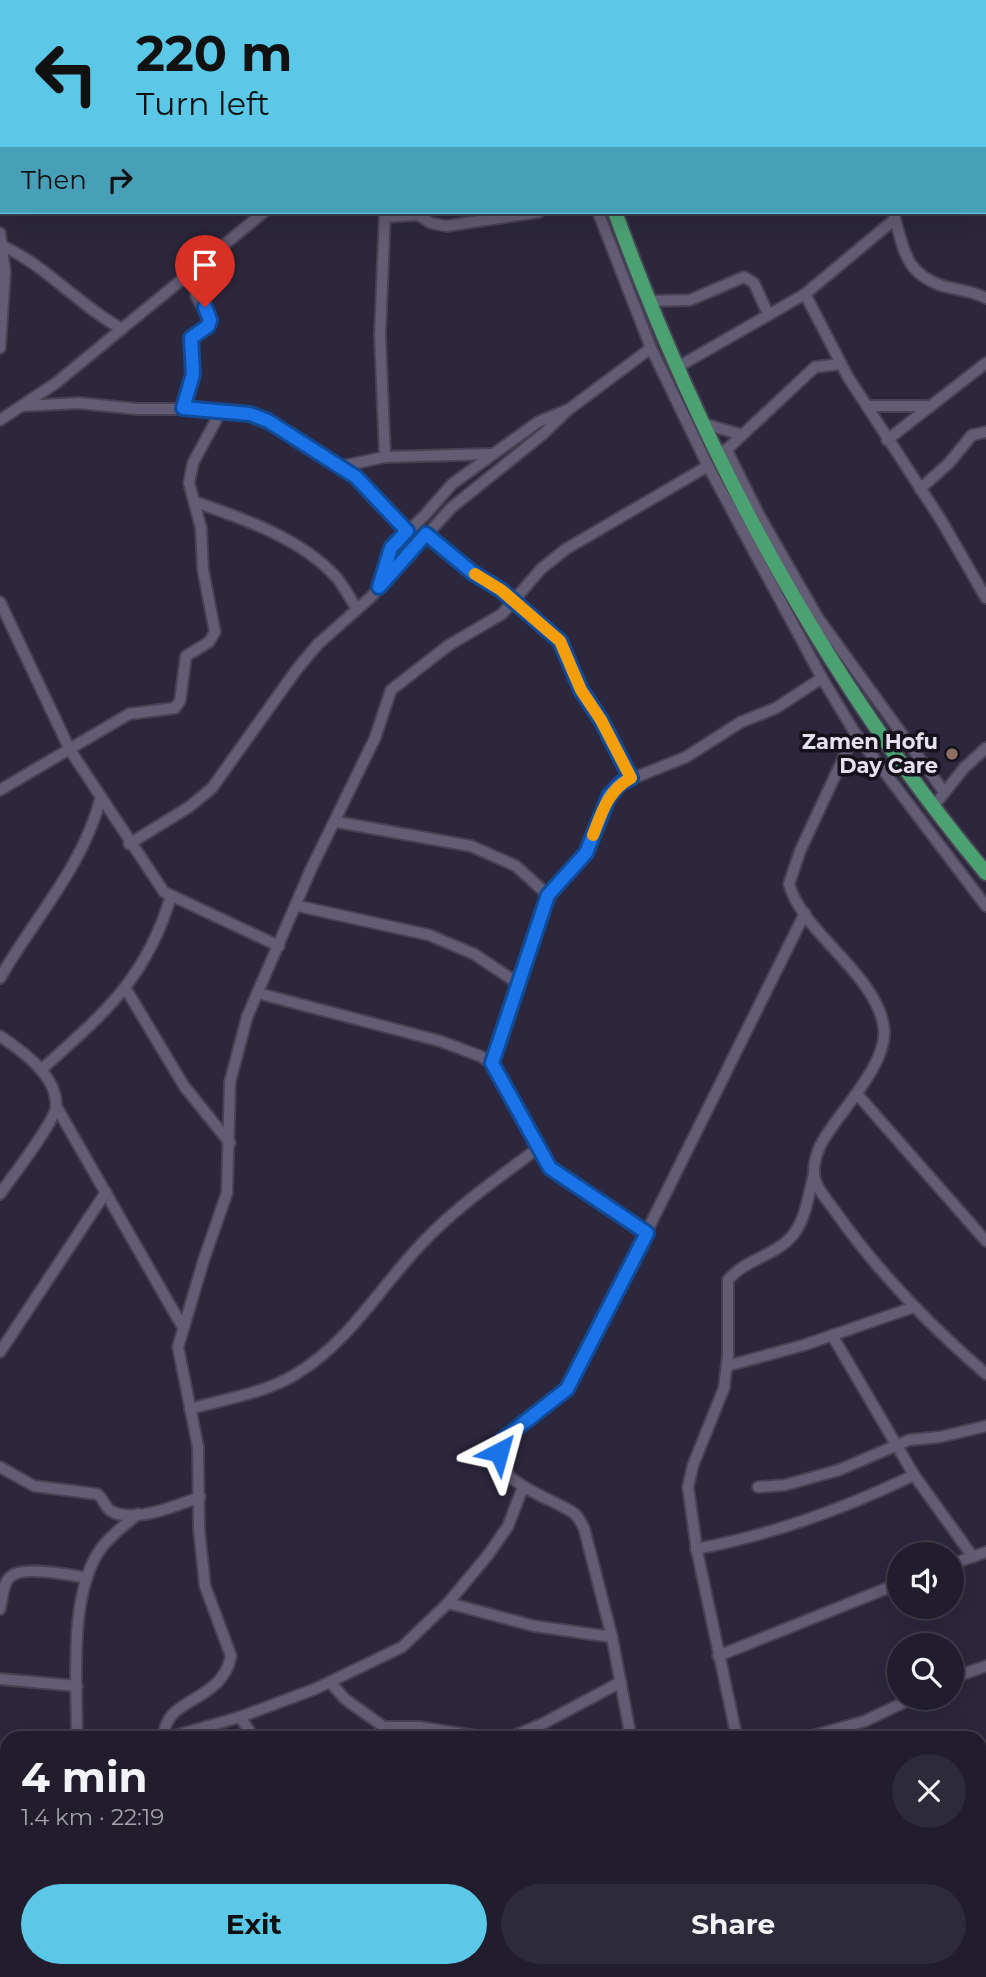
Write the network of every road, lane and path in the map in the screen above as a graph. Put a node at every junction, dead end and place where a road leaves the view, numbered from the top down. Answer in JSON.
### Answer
{"nodes":[{"id":1,"x":262,"y":214,"type":"edge"},
{"id":2,"x":385,"y":214,"type":"edge"},
{"id":3,"x":526,"y":214,"type":"edge"},
{"id":4,"x":599,"y":214,"type":"edge"},
{"id":5,"x":616,"y":214,"type":"edge"},
{"id":6,"x":894,"y":216,"type":"edge"},
{"id":7,"x":0,"y":237,"type":"edge"},
{"id":8,"x":1,"y":245,"type":"edge"},
{"id":9,"x":199,"y":264,"type":"junction"},
{"id":10,"x":805,"y":294,"type":"junction"},
{"id":11,"x":986,"y":298,"type":"edge"},
{"id":12,"x":649,"y":301,"type":"junction"},
{"id":13,"x":768,"y":314,"type":"junction"},
{"id":14,"x":2,"y":316,"type":"edge"},
{"id":15,"x":122,"y":329,"type":"junction"},
{"id":16,"x":832,"y":344,"type":"junction"},
{"id":17,"x":0,"y":348,"type":"edge"},
{"id":18,"x":651,"y":348,"type":"junction"},
{"id":19,"x":986,"y":363,"type":"edge"},
{"id":20,"x":822,"y":364,"type":"junction"},
{"id":21,"x":841,"y":364,"type":"junction"},
{"id":22,"x":676,"y":368,"type":"junction"},
{"id":23,"x":56,"y":383,"type":"junction"},
{"id":24,"x":59,"y":403,"type":"junction"},
{"id":25,"x":0,"y":406,"type":"edge"},
{"id":26,"x":22,"y":406,"type":"junction"},
{"id":27,"x":867,"y":406,"type":"junction"},
{"id":28,"x":931,"y":406,"type":"junction"},
{"id":29,"x":183,"y":408,"type":"junction"},
{"id":30,"x":568,"y":410,"type":"junction"},
{"id":31,"x":221,"y":411,"type":"junction"},
{"id":32,"x":11,"y":412,"type":"junction"},
{"id":33,"x":0,"y":420,"type":"edge"},
{"id":34,"x":701,"y":423,"type":"junction"},
{"id":35,"x":986,"y":432,"type":"edge"},
{"id":36,"x":739,"y":434,"type":"junction"},
{"id":37,"x":887,"y":440,"type":"junction"},
{"id":38,"x":493,"y":454,"type":"junction"},
{"id":39,"x":385,"y":457,"type":"junction"},
{"id":40,"x":717,"y":458,"type":"junction"},
{"id":41,"x":342,"y":466,"type":"junction"},
{"id":42,"x":920,"y":489,"type":"junction"},
{"id":43,"x":195,"y":502,"type":"junction"},
{"id":44,"x":407,"y":531,"type":"junction"},
{"id":45,"x":426,"y":534,"type":"junction"},
{"id":46,"x":379,"y":587,"type":"junction"},
{"id":47,"x":986,"y":598,"type":"edge"},
{"id":48,"x":514,"y":600,"type":"junction"},
{"id":49,"x":0,"y":602,"type":"edge"},
{"id":50,"x":357,"y":609,"type":"junction"},
{"id":51,"x":822,"y":678,"type":"junction"},
{"id":52,"x":855,"y":733,"type":"junction"},
{"id":53,"x":986,"y":748,"type":"edge"},
{"id":54,"x":70,"y":751,"type":"junction"},
{"id":55,"x":631,"y":778,"type":"junction"},
{"id":56,"x":0,"y":790,"type":"edge"},
{"id":57,"x":944,"y":792,"type":"junction"},
{"id":58,"x":101,"y":797,"type":"junction"},
{"id":59,"x":933,"y":807,"type":"junction"},
{"id":60,"x":337,"y":822,"type":"junction"},
{"id":61,"x":129,"y":844,"type":"junction"},
{"id":62,"x":986,"y":873,"type":"edge"},
{"id":63,"x":548,"y":895,"type":"junction"},
{"id":64,"x":172,"y":896,"type":"junction"},
{"id":65,"x":298,"y":905,"type":"junction"},
{"id":66,"x":986,"y":906,"type":"edge"},
{"id":67,"x":805,"y":913,"type":"junction"},
{"id":68,"x":279,"y":946,"type":"junction"},
{"id":69,"x":4,"y":961,"type":"edge"},
{"id":70,"x":0,"y":978,"type":"edge"},
{"id":71,"x":519,"y":984,"type":"junction"},
{"id":72,"x":126,"y":989,"type":"junction"},
{"id":73,"x":257,"y":993,"type":"junction"},
{"id":74,"x":0,"y":1036,"type":"edge"},
{"id":75,"x":492,"y":1063,"type":"junction"},
{"id":76,"x":41,"y":1070,"type":"junction"},
{"id":77,"x":856,"y":1094,"type":"junction"},
{"id":78,"x":56,"y":1106,"type":"junction"},
{"id":79,"x":230,"y":1143,"type":"junction"},
{"id":80,"x":537,"y":1149,"type":"junction"},
{"id":81,"x":814,"y":1174,"type":"junction"},
{"id":82,"x":106,"y":1192,"type":"junction"},
{"id":83,"x":0,"y":1194,"type":"edge"},
{"id":84,"x":647,"y":1233,"type":"junction"},
{"id":85,"x":986,"y":1241,"type":"edge"},
{"id":86,"x":914,"y":1307,"type":"junction"},
{"id":87,"x":183,"y":1326,"type":"junction"},
{"id":88,"x":832,"y":1335,"type":"junction"},
{"id":89,"x":0,"y":1352,"type":"edge"},
{"id":90,"x":727,"y":1366,"type":"junction"},
{"id":91,"x":986,"y":1374,"type":"edge"},
{"id":92,"x":190,"y":1409,"type":"junction"},
{"id":93,"x":986,"y":1426,"type":"edge"},
{"id":94,"x":896,"y":1445,"type":"junction"},
{"id":95,"x":0,"y":1466,"type":"edge"},
{"id":96,"x":914,"y":1475,"type":"junction"},
{"id":97,"x":523,"y":1487,"type":"junction"},
{"id":98,"x":758,"y":1487,"type":"dead end"},
{"id":99,"x":200,"y":1497,"type":"junction"},
{"id":100,"x":138,"y":1514,"type":"junction"},
{"id":101,"x":696,"y":1549,"type":"junction"},
{"id":102,"x":986,"y":1552,"type":"edge"},
{"id":103,"x":973,"y":1557,"type":"junction"},
{"id":104,"x":964,"y":1560,"type":"edge"},
{"id":105,"x":88,"y":1578,"type":"junction"},
{"id":106,"x":887,"y":1588,"type":"edge"},
{"id":107,"x":448,"y":1603,"type":"junction"},
{"id":108,"x":0,"y":1609,"type":"edge"},
{"id":109,"x":612,"y":1637,"type":"junction"},
{"id":110,"x":718,"y":1656,"type":"junction"},
{"id":111,"x":986,"y":1666,"type":"edge"},
{"id":112,"x":964,"y":1674,"type":"edge"},
{"id":113,"x":0,"y":1679,"type":"edge"},
{"id":114,"x":330,"y":1682,"type":"junction"},
{"id":115,"x":621,"y":1682,"type":"junction"},
{"id":116,"x":78,"y":1686,"type":"junction"},
{"id":117,"x":888,"y":1710,"type":"edge"},
{"id":118,"x":240,"y":1717,"type":"junction"},
{"id":119,"x":77,"y":1731,"type":"edge"},
{"id":120,"x":167,"y":1731,"type":"edge"},
{"id":121,"x":191,"y":1731,"type":"edge"},
{"id":122,"x":249,"y":1731,"type":"edge"},
{"id":123,"x":444,"y":1731,"type":"edge"},
{"id":124,"x":525,"y":1731,"type":"edge"},
{"id":125,"x":630,"y":1731,"type":"edge"},
{"id":126,"x":735,"y":1731,"type":"edge"},
{"id":127,"x":830,"y":1731,"type":"edge"}],
"edges":[{"from":1,"to":9,"type":"street"},
{"from":2,"to":3,"type":"street"},
{"from":2,"to":39,"type":"street"},
{"from":4,"to":18,"type":"street"},
{"from":5,"to":12,"type":"main road"},
{"from":6,"to":10,"type":"street"},
{"from":6,"to":11,"type":"street"},
{"from":7,"to":8,"type":"street"},
{"from":8,"to":14,"type":"street"},
{"from":8,"to":15,"type":"street"},
{"from":9,"to":15,"type":"street"},
{"from":9,"to":29,"type":"street"},
{"from":10,"to":13,"type":"street"},
{"from":10,"to":16,"type":"street"},
{"from":12,"to":13,"type":"street"},
{"from":12,"to":22,"type":"main road"},
{"from":13,"to":22,"type":"street"},
{"from":14,"to":17,"type":"street"},
{"from":15,"to":23,"type":"street"},
{"from":16,"to":20,"type":"street"},
{"from":16,"to":21,"type":"street"},
{"from":18,"to":30,"type":"street"},
{"from":18,"to":40,"type":"street"},
{"from":19,"to":28,"type":"street"},
{"from":20,"to":21,"type":"street"},
{"from":20,"to":36,"type":"street"},
{"from":21,"to":27,"type":"street"},
{"from":22,"to":34,"type":"main road"},
{"from":23,"to":24,"type":"street"},
{"from":23,"to":26,"type":"street"},
{"from":24,"to":26,"type":"street"},
{"from":24,"to":29,"type":"street"},
{"from":25,"to":32,"type":"street"},
{"from":26,"to":32,"type":"street"},
{"from":27,"to":28,"type":"street"},
{"from":27,"to":37,"type":"street"},
{"from":28,"to":37,"type":"street"},
{"from":29,"to":31,"type":"street"},
{"from":30,"to":38,"type":"street"},
{"from":30,"to":45,"type":"street"},
{"from":31,"to":41,"type":"street"},
{"from":31,"to":43,"type":"street"},
{"from":32,"to":33,"type":"street"},
{"from":34,"to":36,"type":"street"},
{"from":34,"to":40,"type":"main road"},
{"from":35,"to":42,"type":"street"},
{"from":36,"to":40,"type":"street"},
{"from":37,"to":42,"type":"street"},
{"from":38,"to":39,"type":"street"},
{"from":38,"to":44,"type":"street"},
{"from":39,"to":41,"type":"street"},
{"from":40,"to":48,"type":"street"},
{"from":40,"to":51,"type":"street"},
{"from":40,"to":57,"type":"street"},
{"from":40,"to":59,"type":"main road"},
{"from":41,"to":44,"type":"street"},
{"from":42,"to":47,"type":"street"},
{"from":43,"to":50,"type":"street"},
{"from":43,"to":54,"type":"street"},
{"from":44,"to":46,"type":"street"},
{"from":45,"to":46,"type":"street"},
{"from":45,"to":48,"type":"street"},
{"from":46,"to":50,"type":"street"},
{"from":48,"to":55,"type":"street"},
{"from":48,"to":60,"type":"street"},
{"from":49,"to":54,"type":"street"},
{"from":50,"to":61,"type":"street"},
{"from":51,"to":52,"type":"street"},
{"from":51,"to":55,"type":"street"},
{"from":52,"to":66,"type":"street"},
{"from":52,"to":67,"type":"street"},
{"from":53,"to":57,"type":"street"},
{"from":54,"to":56,"type":"street"},
{"from":54,"to":58,"type":"street"},
{"from":55,"to":63,"type":"street"},
{"from":57,"to":59,"type":"street"},
{"from":58,"to":61,"type":"street"},
{"from":58,"to":69,"type":"street"},
{"from":59,"to":62,"type":"main road"},
{"from":60,"to":63,"type":"street"},
{"from":60,"to":65,"type":"street"},
{"from":61,"to":64,"type":"street"},
{"from":63,"to":71,"type":"street"},
{"from":64,"to":68,"type":"street"},
{"from":64,"to":72,"type":"street"},
{"from":65,"to":68,"type":"street"},
{"from":65,"to":71,"type":"street"},
{"from":67,"to":77,"type":"street"},
{"from":67,"to":84,"type":"street"},
{"from":68,"to":73,"type":"street"},
{"from":69,"to":70,"type":"street"},
{"from":71,"to":75,"type":"street"},
{"from":72,"to":76,"type":"street"},
{"from":72,"to":79,"type":"street"},
{"from":73,"to":75,"type":"street"},
{"from":73,"to":79,"type":"street"},
{"from":74,"to":76,"type":"street"},
{"from":75,"to":80,"type":"street"},
{"from":76,"to":78,"type":"street"},
{"from":77,"to":81,"type":"street"},
{"from":77,"to":85,"type":"street"},
{"from":78,"to":82,"type":"street"},
{"from":78,"to":83,"type":"street"},
{"from":79,"to":87,"type":"street"},
{"from":80,"to":84,"type":"street"},
{"from":80,"to":92,"type":"street"},
{"from":81,"to":86,"type":"street"},
{"from":81,"to":90,"type":"street"},
{"from":82,"to":87,"type":"street"},
{"from":82,"to":89,"type":"street"},
{"from":84,"to":97,"type":"street"},
{"from":86,"to":88,"type":"street"},
{"from":86,"to":91,"type":"street"},
{"from":87,"to":92,"type":"street"},
{"from":88,"to":90,"type":"street"},
{"from":88,"to":94,"type":"street"},
{"from":90,"to":101,"type":"street"},
{"from":92,"to":99,"type":"street"},
{"from":93,"to":94,"type":"street"},
{"from":94,"to":96,"type":"street"},
{"from":94,"to":98,"type":"street"},
{"from":95,"to":100,"type":"street"},
{"from":96,"to":101,"type":"street"},
{"from":96,"to":103,"type":"street"},
{"from":97,"to":107,"type":"street"},
{"from":97,"to":109,"type":"street"},
{"from":99,"to":100,"type":"street"},
{"from":99,"to":120,"type":"street"},
{"from":100,"to":105,"type":"street"},
{"from":101,"to":110,"type":"street"},
{"from":102,"to":103,"type":"street"},
{"from":103,"to":104,"type":"street"},
{"from":105,"to":108,"type":"street"},
{"from":105,"to":116,"type":"street"},
{"from":106,"to":110,"type":"street"},
{"from":107,"to":109,"type":"street"},
{"from":107,"to":114,"type":"street"},
{"from":109,"to":115,"type":"street"},
{"from":110,"to":126,"type":"street"},
{"from":111,"to":112,"type":"street"},
{"from":113,"to":116,"type":"street"},
{"from":114,"to":118,"type":"street"},
{"from":114,"to":123,"type":"street"},
{"from":115,"to":124,"type":"street"},
{"from":115,"to":125,"type":"street"},
{"from":116,"to":119,"type":"street"},
{"from":117,"to":127,"type":"street"},
{"from":118,"to":121,"type":"street"},
{"from":118,"to":122,"type":"street"}]}
